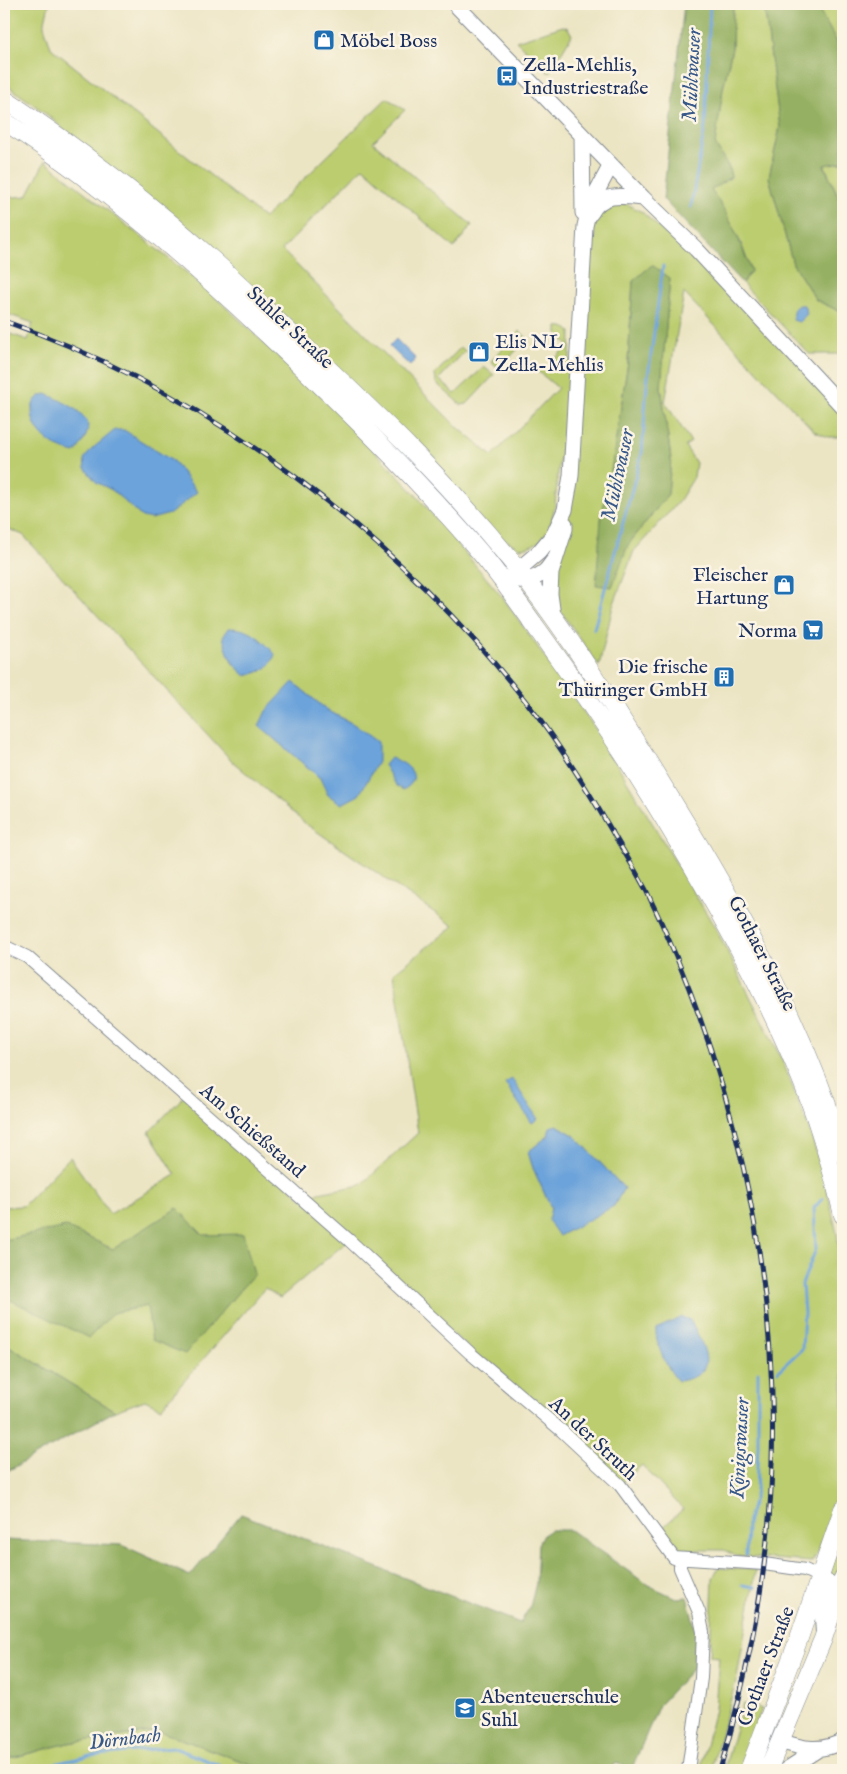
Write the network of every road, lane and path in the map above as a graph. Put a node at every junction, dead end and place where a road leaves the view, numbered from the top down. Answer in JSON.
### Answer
{"nodes":[{"id":1,"x":455,"y":4,"type":"edge"},
{"id":2,"x":4,"y":99,"type":"edge"},
{"id":3,"x":4,"y":121,"type":"edge"},
{"id":4,"x":582,"y":135,"type":"junction"},
{"id":5,"x":611,"y":165,"type":"junction"},
{"id":6,"x":583,"y":188,"type":"junction"},
{"id":7,"x":642,"y":198,"type":"junction"},
{"id":8,"x":584,"y":239,"type":"junction"},
{"id":9,"x":843,"y":407,"type":"edge"},
{"id":10,"x":565,"y":510,"type":"junction"},
{"id":11,"x":555,"y":559,"type":"junction"},
{"id":12,"x":492,"y":568,"type":"junction"},
{"id":13,"x":520,"y":576,"type":"junction"},
{"id":14,"x":516,"y":600,"type":"junction"},
{"id":15,"x":553,"y":616,"type":"junction"},
{"id":16,"x":4,"y":946,"type":"edge"},
{"id":17,"x":843,"y":1152,"type":"edge"},
{"id":18,"x":843,"y":1215,"type":"edge"},
{"id":19,"x":470,"y":1353,"type":"joint"},
{"id":20,"x":843,"y":1509,"type":"edge"},
{"id":21,"x":680,"y":1560,"type":"junction"},
{"id":22,"x":834,"y":1581,"type":"edge"},
{"id":23,"x":761,"y":1734,"type":"junction"},
{"id":24,"x":780,"y":1741,"type":"junction"},
{"id":25,"x":843,"y":1741,"type":"edge"},
{"id":26,"x":817,"y":1750,"type":"junction"},
{"id":27,"x":688,"y":1770,"type":"edge"},
{"id":28,"x":748,"y":1770,"type":"edge"},
{"id":29,"x":768,"y":1770,"type":"edge"},
{"id":30,"x":786,"y":1770,"type":"edge"}],
"edges":[{"from":1,"to":4,"type":"street"},
{"from":2,"to":13,"type":"main road","name":"Suhler Straße"},
{"from":3,"to":12,"type":"main road","name":"Suhler Straße"},
{"from":4,"to":5,"type":"street"},
{"from":4,"to":6,"type":"street"},
{"from":5,"to":6,"type":"street"},
{"from":5,"to":7,"type":"street"},
{"from":5,"to":8,"type":"street"},
{"from":6,"to":8,"type":"street"},
{"from":7,"to":8,"type":"street"},
{"from":7,"to":9,"type":"street"},
{"from":8,"to":10,"type":"street"},
{"from":10,"to":11,"type":"street"},
{"from":10,"to":13,"type":"street"},
{"from":11,"to":13,"type":"street"},
{"from":11,"to":15,"type":"street"},
{"from":12,"to":13,"type":"street"},
{"from":12,"to":14,"type":"main road","name":"Suhler Straße"},
{"from":13,"to":14,"type":"main road"},
{"from":13,"to":15,"type":"main road","name":"Suhler Straße"},
{"from":14,"to":18,"type":"main road","name":"Gothaer Straße"},
{"from":15,"to":17,"type":"main road","name":"Gothaer Straße"},
{"from":16,"to":19,"type":"street","name":"Am Schießstand"},
{"from":19,"to":21,"type":"street","name":"An der Struth"},
{"from":20,"to":22,"type":"main road","name":"Gothaer Straße"},
{"from":21,"to":22,"type":"street"},
{"from":21,"to":27,"type":"street","name":"An der Struth"},
{"from":22,"to":23,"type":"main road","name":"Gothaer Straße"},
{"from":22,"to":24,"type":"main road","name":"Gothaer Straße"},
{"from":23,"to":24,"type":"street"},
{"from":23,"to":28,"type":"main road","name":"Gothaer Straße"},
{"from":24,"to":26,"type":"street"},
{"from":24,"to":29,"type":"main road","name":"Gothaer Straße"},
{"from":25,"to":26,"type":"street"},
{"from":26,"to":30,"type":"street"}]}
